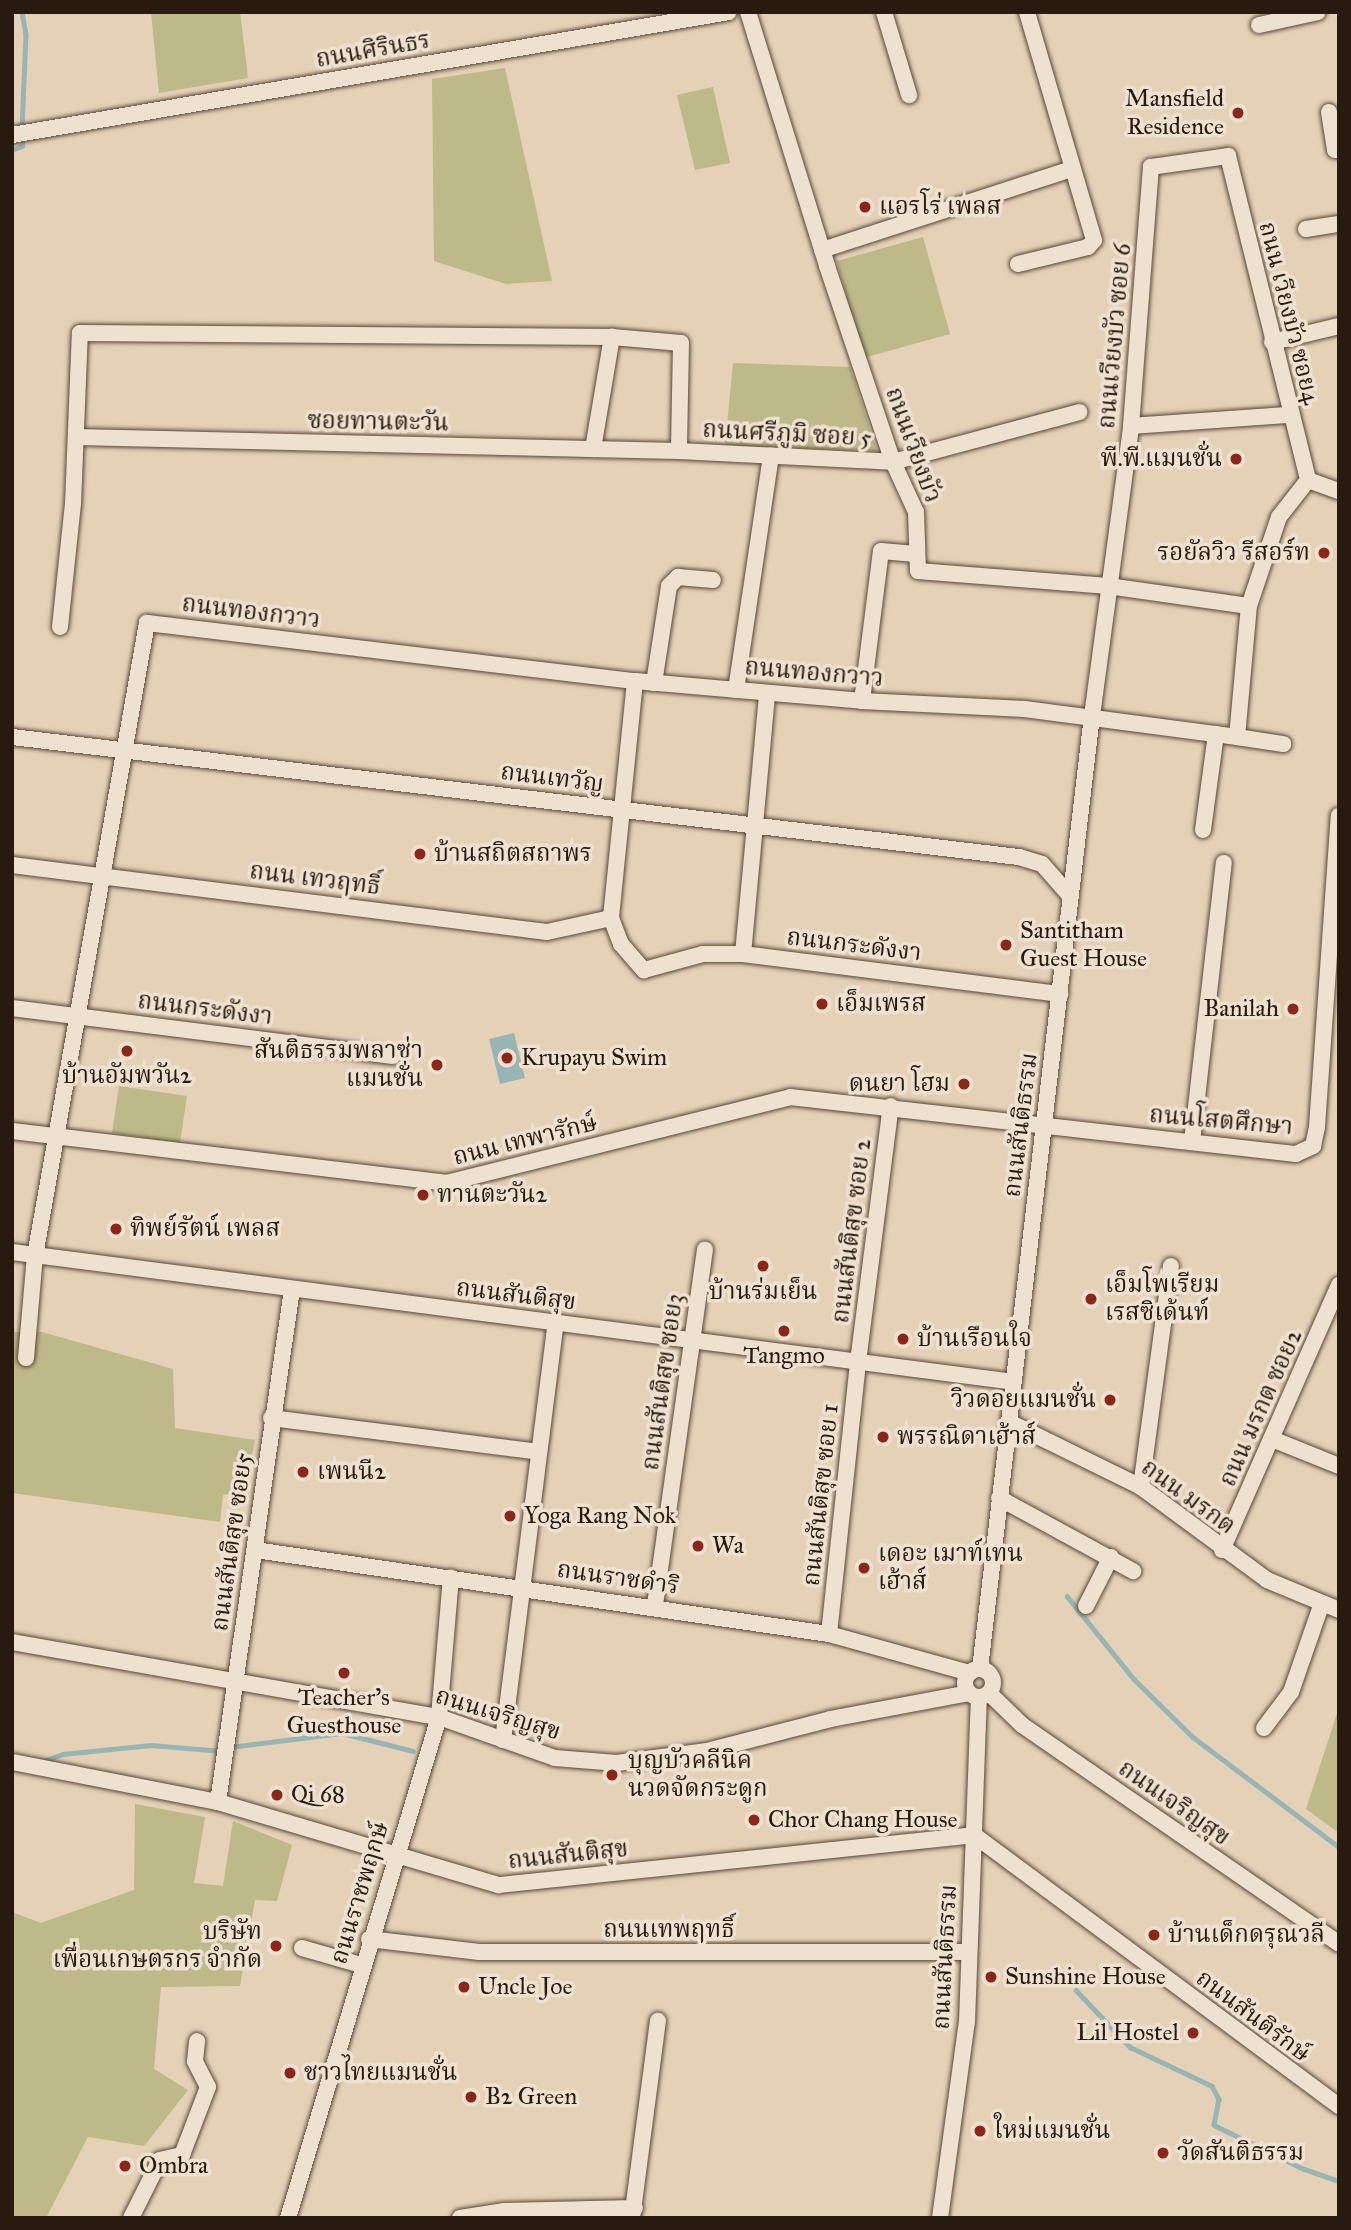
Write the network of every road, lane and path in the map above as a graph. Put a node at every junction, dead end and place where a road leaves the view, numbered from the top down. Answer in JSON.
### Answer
{"nodes":[{"id":1,"x":729,"y":12,"type":"edge"},
{"id":2,"x":748,"y":12,"type":"edge"},
{"id":3,"x":884,"y":12,"type":"edge"},
{"id":4,"x":1027,"y":12,"type":"edge"},
{"id":5,"x":1318,"y":12,"type":"edge"},
{"id":6,"x":1259,"y":25,"type":"dead end"},
{"id":7,"x":909,"y":95,"type":"dead end"},
{"id":8,"x":1329,"y":112,"type":"dead end"},
{"id":9,"x":19,"y":134,"type":"edge"},
{"id":10,"x":1339,"y":149,"type":"edge"},
{"id":11,"x":1228,"y":156,"type":"joint"},
{"id":12,"x":1071,"y":169,"type":"junction"},
{"id":13,"x":1339,"y":224,"type":"edge"},
{"id":14,"x":1307,"y":229,"type":"dead end"},
{"id":15,"x":822,"y":250,"type":"junction"},
{"id":16,"x":1018,"y":264,"type":"dead end"},
{"id":17,"x":1339,"y":326,"type":"edge"},
{"id":18,"x":611,"y":337,"type":"junction"},
{"id":19,"x":1272,"y":342,"type":"junction"},
{"id":20,"x":1079,"y":412,"type":"dead end"},
{"id":21,"x":1290,"y":415,"type":"junction"},
{"id":22,"x":1131,"y":426,"type":"junction"},
{"id":23,"x":77,"y":437,"type":"junction"},
{"id":24,"x":593,"y":449,"type":"junction"},
{"id":25,"x":679,"y":451,"type":"junction"},
{"id":26,"x":771,"y":456,"type":"junction"},
{"id":27,"x":893,"y":462,"type":"junction"},
{"id":28,"x":1308,"y":480,"type":"junction"},
{"id":29,"x":1339,"y":491,"type":"edge"},
{"id":30,"x":916,"y":554,"type":"junction"},
{"id":31,"x":713,"y":580,"type":"dead end"},
{"id":32,"x":1108,"y":586,"type":"junction"},
{"id":33,"x":1249,"y":606,"type":"junction"},
{"id":34,"x":60,"y":627,"type":"dead end"},
{"id":35,"x":635,"y":681,"type":"junction"},
{"id":36,"x":654,"y":683,"type":"junction"},
{"id":37,"x":736,"y":690,"type":"junction"},
{"id":38,"x":767,"y":694,"type":"junction"},
{"id":39,"x":862,"y":701,"type":"junction"},
{"id":40,"x":1092,"y":716,"type":"junction"},
{"id":41,"x":1216,"y":734,"type":"junction"},
{"id":42,"x":12,"y":737,"type":"edge"},
{"id":43,"x":1237,"y":737,"type":"junction"},
{"id":44,"x":1283,"y":744,"type":"dead end"},
{"id":45,"x":125,"y":751,"type":"junction"},
{"id":46,"x":622,"y":810,"type":"junction"},
{"id":47,"x":1339,"y":816,"type":"edge"},
{"id":48,"x":755,"y":825,"type":"junction"},
{"id":49,"x":1203,"y":830,"type":"dead end"},
{"id":50,"x":1224,"y":863,"type":"dead end"},
{"id":51,"x":12,"y":865,"type":"edge"},
{"id":52,"x":103,"y":875,"type":"junction"},
{"id":53,"x":1070,"y":896,"type":"junction"},
{"id":54,"x":611,"y":918,"type":"junction"},
{"id":55,"x":1334,"y":935,"type":"edge"},
{"id":56,"x":743,"y":954,"type":"junction"},
{"id":57,"x":1060,"y":994,"type":"junction"},
{"id":58,"x":12,"y":1008,"type":"edge"},
{"id":59,"x":78,"y":1016,"type":"junction"},
{"id":60,"x":393,"y":1056,"type":"dead end"},
{"id":61,"x":891,"y":1106,"type":"junction"},
{"id":62,"x":1044,"y":1126,"type":"junction"},
{"id":63,"x":12,"y":1131,"type":"edge"},
{"id":64,"x":56,"y":1137,"type":"junction"},
{"id":65,"x":1192,"y":1142,"type":"junction"},
{"id":66,"x":705,"y":1249,"type":"dead end"},
{"id":67,"x":12,"y":1252,"type":"edge"},
{"id":68,"x":35,"y":1255,"type":"junction"},
{"id":69,"x":1171,"y":1266,"type":"dead end"},
{"id":70,"x":1339,"y":1285,"type":"edge"},
{"id":71,"x":292,"y":1289,"type":"junction"},
{"id":72,"x":1333,"y":1321,"type":"edge"},
{"id":73,"x":556,"y":1323,"type":"junction"},
{"id":74,"x":691,"y":1340,"type":"junction"},
{"id":75,"x":26,"y":1358,"type":"dead end"},
{"id":76,"x":858,"y":1362,"type":"junction"},
{"id":77,"x":1014,"y":1382,"type":"junction"},
{"id":78,"x":271,"y":1418,"type":"junction"},
{"id":79,"x":1009,"y":1422,"type":"junction"},
{"id":80,"x":1272,"y":1439,"type":"junction"},
{"id":81,"x":539,"y":1452,"type":"junction"},
{"id":82,"x":1339,"y":1466,"type":"edge"},
{"id":83,"x":1141,"y":1487,"type":"junction"},
{"id":84,"x":999,"y":1498,"type":"junction"},
{"id":85,"x":255,"y":1550,"type":"junction"},
{"id":86,"x":1222,"y":1550,"type":"junction"},
{"id":87,"x":1111,"y":1557,"type":"junction"},
{"id":88,"x":1133,"y":1571,"type":"dead end"},
{"id":89,"x":451,"y":1578,"type":"junction"},
{"id":90,"x":523,"y":1589,"type":"junction"},
{"id":91,"x":1322,"y":1603,"type":"junction"},
{"id":92,"x":655,"y":1605,"type":"junction"},
{"id":93,"x":1086,"y":1606,"type":"dead end"},
{"id":94,"x":1339,"y":1609,"type":"edge"},
{"id":95,"x":830,"y":1633,"type":"junction"},
{"id":96,"x":12,"y":1642,"type":"edge"},
{"id":97,"x":975,"y":1671,"type":"junction"},
{"id":98,"x":236,"y":1681,"type":"junction"},
{"id":99,"x":979,"y":1694,"type":"junction"},
{"id":100,"x":439,"y":1717,"type":"junction"},
{"id":101,"x":1265,"y":1728,"type":"dead end"},
{"id":102,"x":503,"y":1740,"type":"junction"},
{"id":103,"x":12,"y":1762,"type":"edge"},
{"id":104,"x":218,"y":1802,"type":"junction"},
{"id":105,"x":974,"y":1835,"type":"junction"},
{"id":106,"x":396,"y":1851,"type":"junction"},
{"id":107,"x":369,"y":1939,"type":"junction"},
{"id":108,"x":1339,"y":1944,"type":"edge"},
{"id":109,"x":302,"y":1948,"type":"dead end"},
{"id":110,"x":969,"y":1952,"type":"junction"},
{"id":111,"x":361,"y":1965,"type":"junction"},
{"id":112,"x":658,"y":2021,"type":"dead end"},
{"id":113,"x":197,"y":2041,"type":"dead end"},
{"id":114,"x":1339,"y":2106,"type":"edge"},
{"id":115,"x":634,"y":2213,"type":"edge"},
{"id":116,"x":131,"y":2218,"type":"edge"},
{"id":117,"x":288,"y":2218,"type":"edge"},
{"id":118,"x":460,"y":2218,"type":"edge"},
{"id":119,"x":940,"y":2218,"type":"edge"}],
"edges":[{"from":1,"to":9,"type":"street","name":"ถนนศิรินธร"},
{"from":2,"to":15,"type":"street","name":"ถนนเวียงบัว"},
{"from":3,"to":7,"type":"street"},
{"from":4,"to":12,"type":"street"},
{"from":5,"to":6,"type":"street"},
{"from":8,"to":10,"type":"street"},
{"from":11,"to":19,"type":"street","name":"ถนน เวียงบัว ซอย4"},
{"from":11,"to":22,"type":"street","name":"ถนนเวียงบัว ซอย 6"},
{"from":12,"to":15,"type":"street"},
{"from":12,"to":16,"type":"street"},
{"from":13,"to":14,"type":"street"},
{"from":15,"to":27,"type":"street","name":"ถนนเวียงบัว"},
{"from":17,"to":19,"type":"street"},
{"from":18,"to":23,"type":"street"},
{"from":18,"to":24,"type":"street"},
{"from":18,"to":25,"type":"street"},
{"from":19,"to":21,"type":"street","name":"ถนน เวียงบัว ซอย4"},
{"from":20,"to":27,"type":"street","name":"ถนนศรีภูมิ ซอย 5"},
{"from":21,"to":22,"type":"street"},
{"from":21,"to":28,"type":"street","name":"ถนน เวียงบัว ซอย4"},
{"from":22,"to":32,"type":"street","name":"ถนนเวียงบัว ซอย 6"},
{"from":23,"to":24,"type":"street","name":"ซอยทานตะวัน"},
{"from":23,"to":34,"type":"street"},
{"from":24,"to":25,"type":"street","name":"ซอยทานตะวัน"},
{"from":25,"to":26,"type":"street","name":"ถนนศรีภูมิ ซอย 5"},
{"from":26,"to":27,"type":"street","name":"ถนนศรีภูมิ ซอย 5"},
{"from":26,"to":37,"type":"street"},
{"from":27,"to":30,"type":"street","name":"ถนนเวียงบัว"},
{"from":28,"to":29,"type":"street"},
{"from":28,"to":33,"type":"street"},
{"from":30,"to":32,"type":"street"},
{"from":30,"to":39,"type":"street"},
{"from":31,"to":36,"type":"street"},
{"from":32,"to":33,"type":"street"},
{"from":32,"to":40,"type":"street","name":"ถนนสันติธรรม"},
{"from":33,"to":43,"type":"street"},
{"from":35,"to":36,"type":"street","name":"ถนนทองกวาว"},
{"from":35,"to":45,"type":"street","name":"ถนนทองกวาว"},
{"from":35,"to":46,"type":"street"},
{"from":36,"to":37,"type":"street","name":"ถนนทองกวาว"},
{"from":37,"to":38,"type":"street","name":"ถนนทองกวาว"},
{"from":38,"to":39,"type":"street","name":"ถนนทองกวาว"},
{"from":38,"to":48,"type":"street"},
{"from":39,"to":40,"type":"street","name":"ถนนทองกวาว"},
{"from":40,"to":41,"type":"street","name":"ถนนทองกวาว"},
{"from":40,"to":53,"type":"street","name":"ถนนสันติธรรม"},
{"from":41,"to":43,"type":"street","name":"ถนนทองกวาว"},
{"from":41,"to":49,"type":"street"},
{"from":42,"to":45,"type":"street","name":"ถนนเทวัญ"},
{"from":43,"to":44,"type":"street","name":"ถนนทองกวาว"},
{"from":45,"to":46,"type":"street","name":"ถนนเทวัญ"},
{"from":45,"to":52,"type":"street","name":"ถนนทองกวาว"},
{"from":46,"to":48,"type":"street","name":"ถนนเทวัญ"},
{"from":46,"to":54,"type":"street"},
{"from":47,"to":55,"type":"street","name":"ถนนโสตศึกษา"},
{"from":48,"to":53,"type":"street","name":"ถนนเทวัญ"},
{"from":48,"to":56,"type":"street"},
{"from":50,"to":65,"type":"street"},
{"from":51,"to":52,"type":"street","name":"ถนน เทวฤทธิ์"},
{"from":52,"to":54,"type":"street","name":"ถนน เทวฤทธิ์"},
{"from":52,"to":59,"type":"street","name":"ถนนทองกวาว"},
{"from":53,"to":57,"type":"street","name":"ถนนสันติธรรม"},
{"from":54,"to":56,"type":"street","name":"ถนนกระดังงา"},
{"from":55,"to":65,"type":"street","name":"ถนนโสตศึกษา"},
{"from":56,"to":57,"type":"street","name":"ถนนกระดังงา"},
{"from":57,"to":62,"type":"street","name":"ถนนสันติธรรม"},
{"from":58,"to":59,"type":"street","name":"ถนนกระดังงา"},
{"from":59,"to":60,"type":"street","name":"ถนนกระดังงา"},
{"from":59,"to":64,"type":"street","name":"ถนนทองกวาว"},
{"from":61,"to":62,"type":"street","name":"ถนน เทพารักษ์"},
{"from":61,"to":64,"type":"street","name":"ถนน เทพารักษ์"},
{"from":61,"to":76,"type":"street","name":"ถนนสันติสุข ซอย 2"},
{"from":62,"to":65,"type":"street","name":"ถนนโสตศึกษา"},
{"from":62,"to":77,"type":"street","name":"ถนนสันติธรรม"},
{"from":63,"to":64,"type":"street","name":"ถนน เทพารักษ์"},
{"from":64,"to":68,"type":"street","name":"ถนนทองกวาว"},
{"from":66,"to":74,"type":"street","name":"ถนนสันติสุข ซอย3"},
{"from":67,"to":68,"type":"street","name":"ถนนสันติสุข"},
{"from":68,"to":71,"type":"street","name":"ถนนสันติสุข"},
{"from":68,"to":75,"type":"street","name":"ถนนทองกวาว"},
{"from":69,"to":83,"type":"street"},
{"from":70,"to":72,"type":"street","name":"ถนน มรกต ซอย2"},
{"from":71,"to":73,"type":"street","name":"ถนนสันติสุข"},
{"from":71,"to":78,"type":"street","name":"ถนนสันติสุข ซอย5"},
{"from":72,"to":80,"type":"street","name":"ถนน มรกต ซอย2"},
{"from":73,"to":74,"type":"street","name":"ถนนสันติสุข"},
{"from":73,"to":81,"type":"street"},
{"from":74,"to":76,"type":"street","name":"ถนนสันติสุข"},
{"from":74,"to":92,"type":"street","name":"ถนนสันติสุข ซอย3"},
{"from":76,"to":77,"type":"street","name":"ถนนสันติสุข"},
{"from":76,"to":95,"type":"street","name":"ถนนสันติสุข ซอย 1"},
{"from":77,"to":79,"type":"street","name":"ถนนสันติธรรม"},
{"from":78,"to":81,"type":"street"},
{"from":78,"to":85,"type":"street","name":"ถนนสันติสุข ซอย5"},
{"from":79,"to":83,"type":"street","name":"ถนน มรกต"},
{"from":79,"to":84,"type":"street","name":"ถนนสันติธรรม"},
{"from":80,"to":82,"type":"street"},
{"from":80,"to":86,"type":"street","name":"ถนน มรกต ซอย2"},
{"from":81,"to":90,"type":"street"},
{"from":83,"to":86,"type":"street","name":"ถนน มรกต"},
{"from":84,"to":87,"type":"street"},
{"from":84,"to":97,"type":"street","name":"ถนนสันติธรรม"},
{"from":85,"to":89,"type":"street","name":"ถนนราชดำริ"},
{"from":85,"to":98,"type":"street","name":"ถนนสันติสุข ซอย5"},
{"from":86,"to":91,"type":"street","name":"ถนน มรกต"},
{"from":87,"to":88,"type":"street"},
{"from":87,"to":93,"type":"street"},
{"from":89,"to":90,"type":"street","name":"ถนนราชดำริ"},
{"from":89,"to":100,"type":"street","name":"ถนนราชพฤกษ์"},
{"from":90,"to":92,"type":"street","name":"ถนนราชดำริ"},
{"from":90,"to":102,"type":"street"},
{"from":91,"to":94,"type":"street","name":"ถนน มรกต"},
{"from":91,"to":101,"type":"street"},
{"from":92,"to":95,"type":"street","name":"ถนนราชดำริ"},
{"from":95,"to":97,"type":"street","name":"ถนนราชดำริ"},
{"from":96,"to":98,"type":"street","name":"ถนนเจริญสุข"},
{"from":97,"to":99,"type":"street","name":"ถนนสันติธรรม"},
{"from":97,"to":99,"type":"street"},
{"from":98,"to":100,"type":"street","name":"ถนนเจริญสุข"},
{"from":98,"to":104,"type":"street","name":"ถนนสันติสุข ซอย5"},
{"from":99,"to":102,"type":"street","name":"ถนนเจริญสุข"},
{"from":99,"to":105,"type":"street","name":"ถนนสันติธรรม"},
{"from":99,"to":108,"type":"street","name":"ถนนเจริญสุข"},
{"from":100,"to":102,"type":"street","name":"ถนนเจริญสุข"},
{"from":100,"to":106,"type":"street","name":"ถนนราชพฤกษ์"},
{"from":103,"to":104,"type":"street","name":"ถนนสันติสุข"},
{"from":104,"to":106,"type":"street","name":"ถนนสันติสุข"},
{"from":105,"to":106,"type":"street","name":"ถนนสันติสุข"},
{"from":105,"to":110,"type":"street","name":"ถนนสันติธรรม"},
{"from":105,"to":114,"type":"street","name":"ถนนสันติรักษ์"},
{"from":106,"to":107,"type":"street","name":"ถนนราชพฤกษ์"},
{"from":107,"to":110,"type":"street","name":"ถนนเทพฤทธิ์"},
{"from":107,"to":111,"type":"street","name":"ถนนราชพฤกษ์"},
{"from":109,"to":111,"type":"street"},
{"from":110,"to":119,"type":"street","name":"ถนนสันติธรรม"},
{"from":111,"to":117,"type":"street","name":"ถนนราชพฤกษ์"},
{"from":112,"to":115,"type":"street"},
{"from":113,"to":116,"type":"street"},
{"from":115,"to":118,"type":"street"}]}
